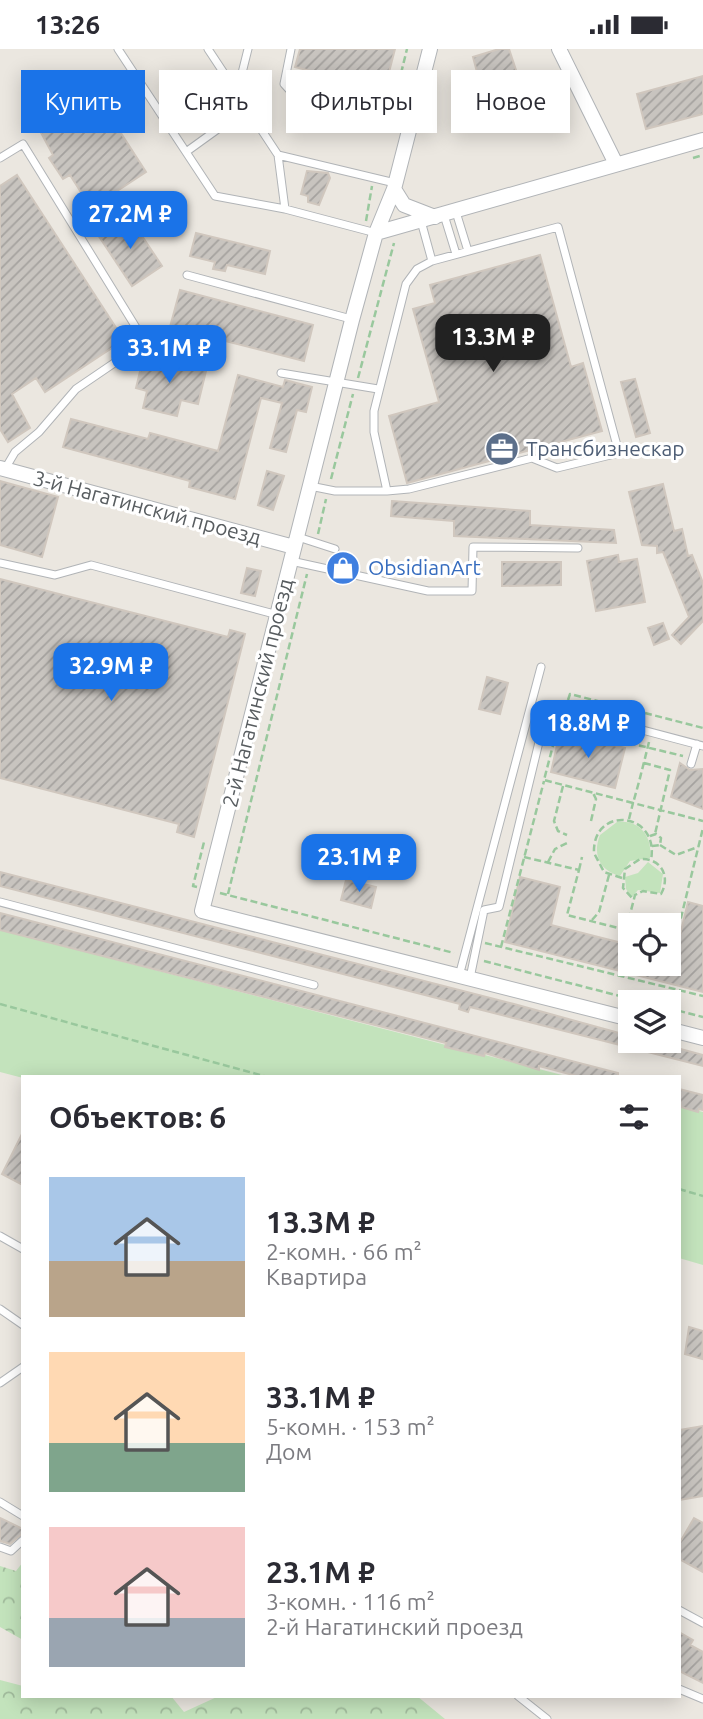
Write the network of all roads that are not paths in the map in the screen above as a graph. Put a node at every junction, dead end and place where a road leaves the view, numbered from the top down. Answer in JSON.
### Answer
{"nodes":[{"id":1,"x":118,"y":49,"type":"edge"},
{"id":2,"x":208,"y":49,"type":"edge"},
{"id":3,"x":248,"y":49,"type":"edge"},
{"id":4,"x":291,"y":49,"type":"edge"},
{"id":5,"x":430,"y":49,"type":"edge"},
{"id":6,"x":559,"y":49,"type":"edge"},
{"id":7,"x":222,"y":70,"type":"edge"},
{"id":8,"x":243,"y":70,"type":"edge"},
{"id":9,"x":287,"y":70,"type":"edge"},
{"id":10,"x":425,"y":70,"type":"edge"},
{"id":11,"x":212,"y":133,"type":"edge"},
{"id":12,"x":263,"y":133,"type":"edge"},
{"id":13,"x":409,"y":133,"type":"edge"},
{"id":14,"x":703,"y":140,"type":"edge"},
{"id":15,"x":186,"y":152,"type":"junction"},
{"id":16,"x":278,"y":155,"type":"junction"},
{"id":17,"x":0,"y":159,"type":"edge"},
{"id":18,"x":615,"y":164,"type":"junction"},
{"id":19,"x":395,"y":186,"type":"junction"},
{"id":20,"x":285,"y":209,"type":"junction"},
{"id":21,"x":439,"y":216,"type":"junction"},
{"id":22,"x":370,"y":232,"type":"junction"},
{"id":23,"x":468,"y":251,"type":"junction"},
{"id":24,"x":456,"y":254,"type":"junction"},
{"id":25,"x":432,"y":261,"type":"junction"},
{"id":26,"x":187,"y":275,"type":"dead end"},
{"id":27,"x":352,"y":320,"type":"junction"},
{"id":28,"x":281,"y":373,"type":"dead end"},
{"id":29,"x":336,"y":381,"type":"junction"},
{"id":30,"x":378,"y":389,"type":"junction"},
{"id":31,"x":2,"y":469,"type":"edge"},
{"id":32,"x":309,"y":485,"type":"junction"},
{"id":33,"x":387,"y":491,"type":"junction"},
{"id":34,"x":294,"y":548,"type":"junction"},
{"id":35,"x":578,"y":548,"type":"dead end"},
{"id":36,"x":335,"y":549,"type":"dead end"},
{"id":37,"x":0,"y":563,"type":"edge"},
{"id":38,"x":278,"y":615,"type":"junction"},
{"id":39,"x":541,"y":667,"type":"dead end"},
{"id":40,"x":637,"y":709,"type":"road end"},
{"id":41,"x":632,"y":727,"type":"junction"},
{"id":42,"x":700,"y":745,"type":"edge"},
{"id":43,"x":692,"y":761,"type":"road end"},
{"id":44,"x":0,"y":902,"type":"edge"},
{"id":45,"x":464,"y":977,"type":"junction"},
{"id":46,"x":314,"y":985,"type":"dead end"},
{"id":47,"x":618,"y":1016,"type":"edge"},
{"id":48,"x":681,"y":1032,"type":"edge"},
{"id":49,"x":703,"y":1038,"type":"edge"},
{"id":50,"x":0,"y":1236,"type":"edge"},
{"id":51,"x":21,"y":1248,"type":"edge"},
{"id":52,"x":0,"y":1309,"type":"edge"},
{"id":53,"x":21,"y":1324,"type":"edge"},
{"id":54,"x":21,"y":1368,"type":"edge"},
{"id":55,"x":0,"y":1383,"type":"edge"},
{"id":56,"x":0,"y":1502,"type":"edge"},
{"id":57,"x":21,"y":1515,"type":"edge"},
{"id":58,"x":21,"y":1542,"type":"edge"},
{"id":59,"x":0,"y":1547,"type":"edge"},
{"id":60,"x":681,"y":1611,"type":"edge"},
{"id":61,"x":703,"y":1623,"type":"edge"},
{"id":62,"x":681,"y":1690,"type":"edge"},
{"id":63,"x":521,"y":1698,"type":"edge"},
{"id":64,"x":703,"y":1699,"type":"edge"},
{"id":65,"x":547,"y":1719,"type":"edge"}],
"edges":[{"from":1,"to":15,"type":"lane"},
{"from":2,"to":7,"type":"lane"},
{"from":3,"to":8,"type":"lane"},
{"from":4,"to":9,"type":"lane"},
{"from":5,"to":10,"type":"street","name":"2-й Нагатинский проезд"},
{"from":6,"to":18,"type":"street"},
{"from":11,"to":15,"type":"lane"},
{"from":12,"to":16,"type":"lane"},
{"from":13,"to":19,"type":"street","name":"2-й Нагатинский проезд"},
{"from":14,"to":18,"type":"street"},
{"from":15,"to":20,"type":"lane"},
{"from":16,"to":19,"type":"lane"},
{"from":16,"to":20,"type":"lane"},
{"from":17,"to":31,"type":"lane"},
{"from":18,"to":21,"type":"street"},
{"from":19,"to":21,"type":"street"},
{"from":19,"to":22,"type":"street","name":"2-й Нагатинский проезд"},
{"from":20,"to":22,"type":"lane"},
{"from":21,"to":22,"type":"street"},
{"from":21,"to":23,"type":"lane"},
{"from":21,"to":24,"type":"lane"},
{"from":21,"to":25,"type":"lane"},
{"from":22,"to":27,"type":"street","name":"2-й Нагатинский проезд"},
{"from":23,"to":24,"type":"lane"},
{"from":23,"to":33,"type":"lane"},
{"from":24,"to":25,"type":"lane"},
{"from":25,"to":30,"type":"lane"},
{"from":26,"to":27,"type":"lane"},
{"from":27,"to":29,"type":"street","name":"2-й Нагатинский проезд"},
{"from":28,"to":29,"type":"lane"},
{"from":29,"to":30,"type":"lane"},
{"from":29,"to":32,"type":"street","name":"2-й Нагатинский проезд"},
{"from":30,"to":33,"type":"lane"},
{"from":31,"to":34,"type":"street","name":"3-й Нагатинский проезд"},
{"from":32,"to":33,"type":"lane"},
{"from":32,"to":34,"type":"street","name":"2-й Нагатинский проезд"},
{"from":34,"to":35,"type":"lane"},
{"from":34,"to":36,"type":"lane"},
{"from":34,"to":38,"type":"street","name":"2-й Нагатинский проезд"},
{"from":37,"to":38,"type":"lane"},
{"from":38,"to":45,"type":"street","name":"2-й Нагатинский проезд"},
{"from":39,"to":45,"type":"lane"},
{"from":40,"to":41,"type":"lane"},
{"from":41,"to":42,"type":"lane"},
{"from":41,"to":45,"type":"lane"},
{"from":42,"to":43,"type":"lane"},
{"from":44,"to":46,"type":"lane"},
{"from":45,"to":47,"type":"street","name":"2-й Нагатинский проезд"},
{"from":48,"to":49,"type":"street"},
{"from":50,"to":51,"type":"lane"},
{"from":52,"to":53,"type":"lane"},
{"from":54,"to":55,"type":"lane"},
{"from":56,"to":57,"type":"lane"},
{"from":58,"to":59,"type":"lane"},
{"from":60,"to":61,"type":"lane"},
{"from":62,"to":64,"type":"lane"},
{"from":63,"to":65,"type":"lane"}]}
